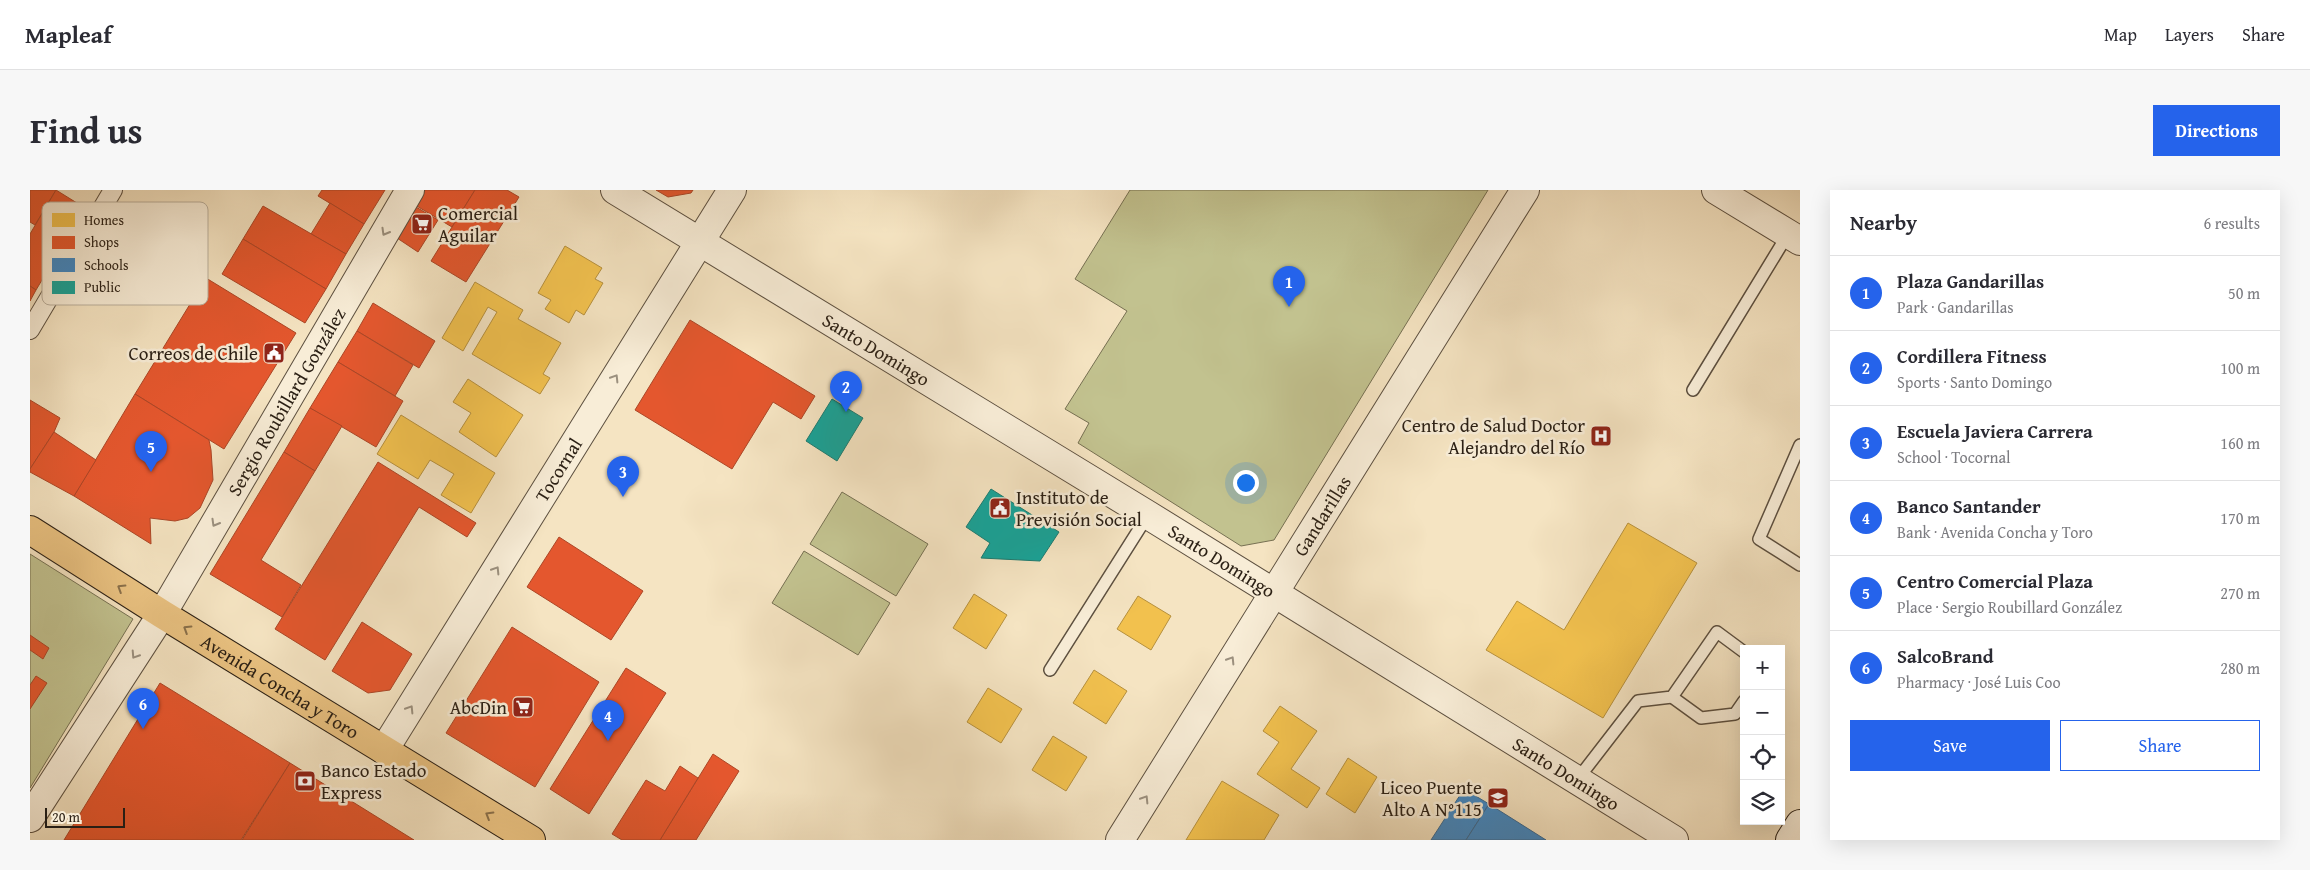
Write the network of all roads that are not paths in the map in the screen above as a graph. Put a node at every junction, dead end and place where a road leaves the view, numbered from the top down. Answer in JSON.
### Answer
{"nodes":[{"id":1,"x":113,"y":190,"type":"edge"},
{"id":2,"x":410,"y":190,"type":"edge"},
{"id":3,"x":615,"y":190,"type":"edge"},
{"id":4,"x":732,"y":190,"type":"edge"},
{"id":5,"x":1524,"y":190,"type":"edge"},
{"id":6,"x":1716,"y":190,"type":"edge"},
{"id":7,"x":106,"y":202,"type":"edge"},
{"id":8,"x":1794,"y":238,"type":"edge"},
{"id":9,"x":699,"y":242,"type":"junction"},
{"id":10,"x":45,"y":305,"type":"edge"},
{"id":11,"x":30,"y":330,"type":"edge"},
{"id":12,"x":1693,"y":390,"type":"dead end"},
{"id":13,"x":1800,"y":445,"type":"edge"},
{"id":14,"x":1148,"y":515,"type":"junction"},
{"id":15,"x":30,"y":530,"type":"edge"},
{"id":16,"x":1800,"y":565,"type":"edge"},
{"id":17,"x":1273,"y":592,"type":"junction"},
{"id":18,"x":162,"y":614,"type":"junction"},
{"id":19,"x":1740,"y":649,"type":"edge"},
{"id":20,"x":1050,"y":670,"type":"dead end"},
{"id":21,"x":1672,"y":698,"type":"junction"},
{"id":22,"x":1740,"y":707,"type":"edge"},
{"id":23,"x":384,"y":750,"type":"junction"},
{"id":24,"x":1577,"y":780,"type":"junction"},
{"id":25,"x":30,"y":818,"type":"edge"},
{"id":26,"x":1800,"y":824,"type":"edge"},
{"id":27,"x":531,"y":840,"type":"edge"},
{"id":28,"x":1120,"y":840,"type":"edge"},
{"id":29,"x":1674,"y":840,"type":"edge"},
{"id":30,"x":1790,"y":840,"type":"edge"}],
"edges":[{"from":1,"to":7,"type":"street"},
{"from":2,"to":18,"type":"street","name":"Sergio Roubillard González","one_way":true},
{"from":3,"to":9,"type":"street","name":"Santo Domingo"},
{"from":4,"to":9,"type":"street","name":"Tocornal"},
{"from":5,"to":17,"type":"street","name":"Gandarillas"},
{"from":6,"to":8,"type":"street"},
{"from":8,"to":12,"type":"lane"},
{"from":9,"to":14,"type":"street","name":"Santo Domingo"},
{"from":23,"to":9,"type":"street","name":"Tocornal","one_way":true},
{"from":10,"to":11,"type":"street"},
{"from":13,"to":16,"type":"lane"},
{"from":14,"to":17,"type":"street","name":"Santo Domingo"},
{"from":14,"to":20,"type":"lane"},
{"from":18,"to":15,"type":"main road","name":"Avenida Concha y Toro","one_way":true},
{"from":17,"to":24,"type":"street","name":"Santo Domingo"},
{"from":28,"to":17,"type":"street","name":"Gandarillas","one_way":true},
{"from":23,"to":18,"type":"main road","name":"Avenida Concha y Toro","one_way":true},
{"from":18,"to":25,"type":"street","name":"Sergio Roubillard González","one_way":true},
{"from":19,"to":21,"type":"lane"},
{"from":21,"to":22,"type":"lane"},
{"from":21,"to":24,"type":"lane"},
{"from":27,"to":23,"type":"main road","name":"Avenida Concha y Toro","one_way":true},
{"from":24,"to":29,"type":"street","name":"Santo Domingo"},
{"from":26,"to":30,"type":"street"}]}
